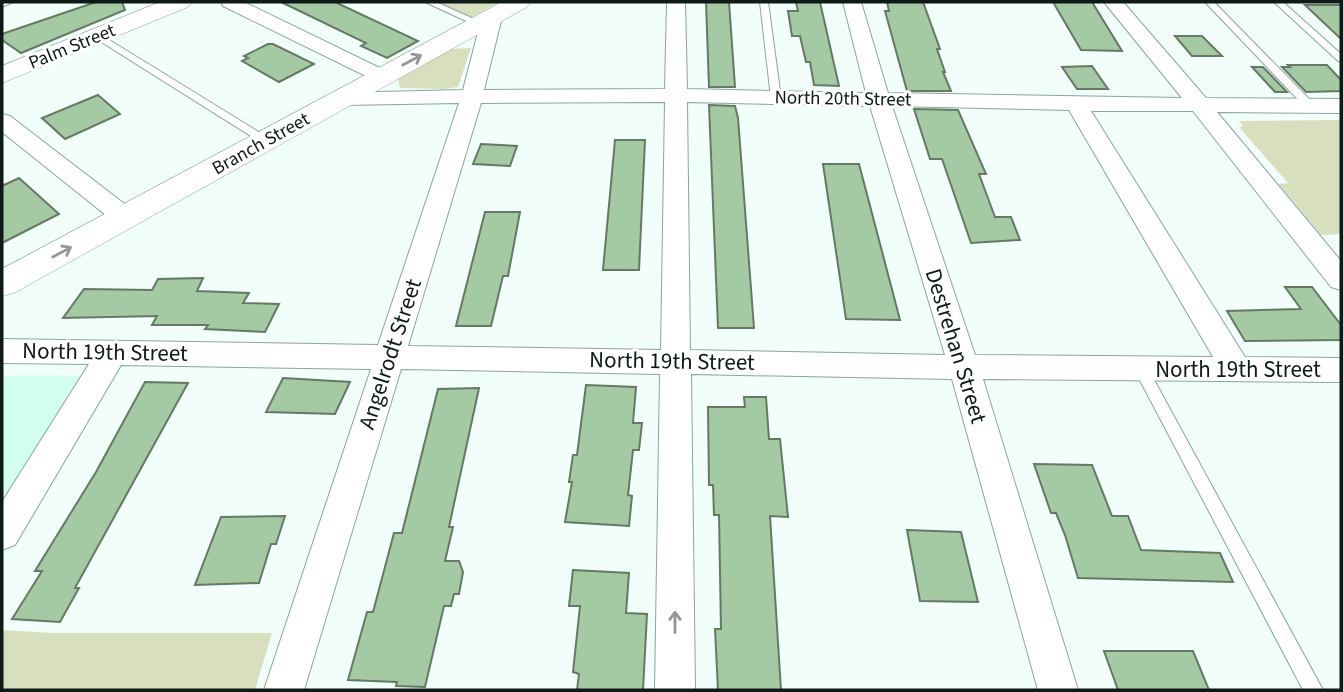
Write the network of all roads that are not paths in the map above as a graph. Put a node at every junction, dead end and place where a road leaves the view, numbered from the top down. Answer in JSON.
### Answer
{"nodes":[{"id":1,"x":9,"y":2,"type":"edge"},
{"id":2,"x":180,"y":2,"type":"edge"},
{"id":3,"x":230,"y":2,"type":"edge"},
{"id":4,"x":429,"y":2,"type":"edge"},
{"id":5,"x":519,"y":2,"type":"edge"},
{"id":6,"x":676,"y":2,"type":"edge"},
{"id":7,"x":764,"y":2,"type":"edge"},
{"id":8,"x":852,"y":2,"type":"edge"},
{"id":9,"x":1113,"y":2,"type":"edge"},
{"id":10,"x":1209,"y":2,"type":"edge"},
{"id":11,"x":1278,"y":2,"type":"edge"},
{"id":12,"x":2,"y":4,"type":"edge"},
{"id":13,"x":486,"y":20,"type":"junction"},
{"id":14,"x":98,"y":36,"type":"junction"},
{"id":15,"x":1341,"y":59,"type":"edge"},
{"id":16,"x":2,"y":75,"type":"edge"},
{"id":17,"x":381,"y":76,"type":"junction"},
{"id":18,"x":676,"y":95,"type":"junction"},
{"id":19,"x":344,"y":97,"type":"junction"},
{"id":20,"x":472,"y":97,"type":"junction"},
{"id":21,"x":776,"y":98,"type":"junction"},
{"id":22,"x":879,"y":100,"type":"junction"},
{"id":23,"x":1076,"y":104,"type":"junction"},
{"id":24,"x":1199,"y":106,"type":"junction"},
{"id":25,"x":1310,"y":106,"type":"junction"},
{"id":26,"x":1341,"y":106,"type":"edge"},
{"id":27,"x":2,"y":121,"type":"edge"},
{"id":28,"x":266,"y":141,"type":"junction"},
{"id":29,"x":126,"y":218,"type":"junction"},
{"id":30,"x":1341,"y":280,"type":"edge"},
{"id":31,"x":2,"y":284,"type":"edge"},
{"id":32,"x":2,"y":351,"type":"edge"},
{"id":33,"x":112,"y":353,"type":"junction"},
{"id":34,"x":389,"y":356,"type":"junction"},
{"id":35,"x":675,"y":360,"type":"junction"},
{"id":36,"x":964,"y":367,"type":"junction"},
{"id":37,"x":1141,"y":369,"type":"junction"},
{"id":38,"x":1236,"y":369,"type":"junction"},
{"id":39,"x":1341,"y":370,"type":"edge"},
{"id":40,"x":2,"y":533,"type":"edge"},
{"id":41,"x":284,"y":690,"type":"edge"},
{"id":42,"x":675,"y":690,"type":"edge"},
{"id":43,"x":1058,"y":690,"type":"edge"},
{"id":44,"x":1313,"y":690,"type":"edge"}],
"edges":[{"from":1,"to":12,"type":"lane"},
{"from":2,"to":14,"type":"street","name":"Palm Street"},
{"from":3,"to":17,"type":"street"},
{"from":4,"to":13,"type":"lane"},
{"from":5,"to":13,"type":"street","name":"Branch Street"},
{"from":6,"to":18,"type":"street"},
{"from":7,"to":21,"type":"lane"},
{"from":8,"to":22,"type":"street","name":"Destrehan Street"},
{"from":9,"to":24,"type":"street"},
{"from":10,"to":25,"type":"lane"},
{"from":11,"to":15,"type":"lane"},
{"from":17,"to":13,"type":"street","name":"Branch Street","one_way":true},
{"from":13,"to":20,"type":"street","name":"Angelrodt Street"},
{"from":14,"to":16,"type":"street","name":"Palm Street"},
{"from":14,"to":28,"type":"lane"},
{"from":17,"to":19,"type":"street","name":"Branch Street"},
{"from":18,"to":20,"type":"street","name":"North 20th Street"},
{"from":18,"to":21,"type":"street","name":"North 20th Street"},
{"from":18,"to":35,"type":"street"},
{"from":19,"to":20,"type":"street","name":"North 20th Street"},
{"from":19,"to":28,"type":"street","name":"Branch Street"},
{"from":20,"to":34,"type":"street","name":"Angelrodt Street"},
{"from":21,"to":22,"type":"street","name":"North 20th Street"},
{"from":22,"to":23,"type":"street","name":"North 20th Street"},
{"from":22,"to":36,"type":"street","name":"Destrehan Street"},
{"from":23,"to":24,"type":"street","name":"North 20th Street"},
{"from":23,"to":38,"type":"street"},
{"from":24,"to":25,"type":"street","name":"North 20th Street"},
{"from":24,"to":30,"type":"street"},
{"from":25,"to":26,"type":"street","name":"North 20th Street"},
{"from":27,"to":29,"type":"street"},
{"from":28,"to":29,"type":"street","name":"Branch Street"},
{"from":31,"to":29,"type":"street","name":"Branch Street","one_way":true},
{"from":32,"to":33,"type":"street","name":"North 19th Street"},
{"from":33,"to":34,"type":"street","name":"North 19th Street"},
{"from":33,"to":40,"type":"street"},
{"from":34,"to":35,"type":"street","name":"North 19th Street"},
{"from":34,"to":41,"type":"street","name":"Angelrodt Street"},
{"from":35,"to":36,"type":"street","name":"North 19th Street"},
{"from":42,"to":35,"type":"street","one_way":true},
{"from":36,"to":37,"type":"street","name":"North 19th Street"},
{"from":36,"to":43,"type":"street","name":"Destrehan Street"},
{"from":37,"to":38,"type":"street","name":"North 19th Street"},
{"from":37,"to":44,"type":"lane"},
{"from":38,"to":39,"type":"street","name":"North 19th Street"}]}
